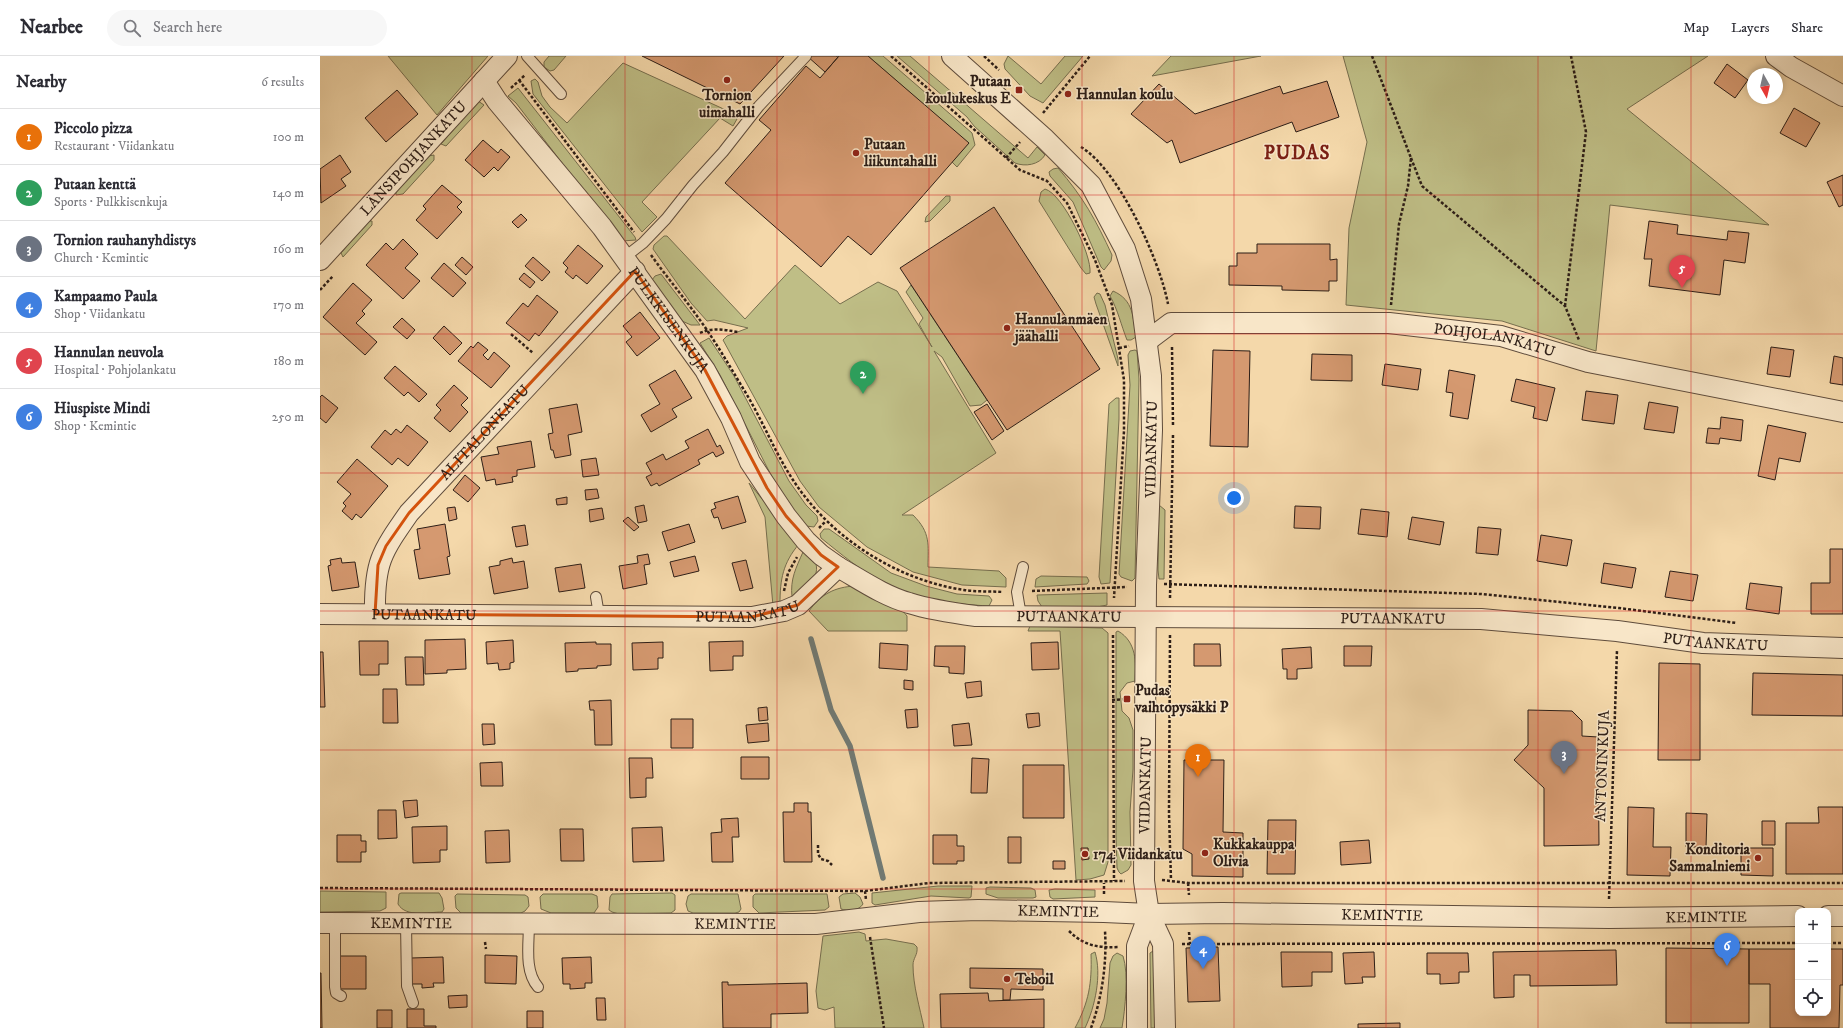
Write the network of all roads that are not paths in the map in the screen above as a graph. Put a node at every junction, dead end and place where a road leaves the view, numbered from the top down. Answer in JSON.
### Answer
{"nodes":[{"id":1,"x":507,"y":56,"type":"edge"},
{"id":2,"x":527,"y":56,"type":"edge"},
{"id":3,"x":806,"y":56,"type":"edge"},
{"id":4,"x":952,"y":56,"type":"edge"},
{"id":5,"x":1776,"y":56,"type":"edge"},
{"id":6,"x":484,"y":81,"type":"junction"},
{"id":7,"x":561,"y":94,"type":"dead end"},
{"id":8,"x":1843,"y":96,"type":"edge"},
{"id":9,"x":320,"y":260,"type":"edge"},
{"id":10,"x":630,"y":264,"type":"junction"},
{"id":11,"x":1147,"y":341,"type":"junction"},
{"id":12,"x":1843,"y":412,"type":"edge"},
{"id":13,"x":1023,"y":566,"type":"dead end"},
{"id":14,"x":838,"y":567,"type":"junction"},
{"id":15,"x":320,"y":614,"type":"edge"},
{"id":16,"x":375,"y":614,"type":"junction"},
{"id":17,"x":1021,"y":616,"type":"junction"},
{"id":18,"x":1147,"y":617,"type":"junction"},
{"id":19,"x":1843,"y":648,"type":"edge"},
{"id":20,"x":1149,"y":914,"type":"junction"},
{"id":21,"x":1795,"y":916,"type":"edge"},
{"id":22,"x":1831,"y":916,"type":"edge"},
{"id":23,"x":1843,"y":916,"type":"edge"},
{"id":24,"x":327,"y":923,"type":"edge"},
{"id":25,"x":406,"y":923,"type":"junction"},
{"id":26,"x":529,"y":924,"type":"junction"},
{"id":27,"x":538,"y":987,"type":"dead end"},
{"id":28,"x":341,"y":996,"type":"dead end"},
{"id":29,"x":413,"y":1003,"type":"dead end"},
{"id":30,"x":1137,"y":1028,"type":"edge"},
{"id":31,"x":1165,"y":1028,"type":"edge"}],
"edges":[{"from":1,"to":6,"type":"street","name":"LÄNSIPOHJANKATU"},
{"from":2,"to":7,"type":"lane"},
{"from":3,"to":10,"type":"lane"},
{"from":4,"to":11,"type":"street","name":"VIIDANKATU"},
{"from":5,"to":8,"type":"street"},
{"from":6,"to":9,"type":"street","name":"LÄNSIPOHJANKATU"},
{"from":6,"to":10,"type":"street","name":"PULKKISENKUJA"},
{"from":10,"to":14,"type":"street","name":"PULKKISENKUJA"},
{"from":10,"to":16,"type":"street","name":"ALITALONKATU"},
{"from":11,"to":12,"type":"street","name":"POHJOLANKATU"},
{"from":11,"to":18,"type":"street","name":"VIIDANKATU"},
{"from":13,"to":17,"type":"lane"},
{"from":14,"to":16,"type":"street","name":"PUTAANKATU"},
{"from":14,"to":17,"type":"street","name":"PUTAANKATU"},
{"from":15,"to":16,"type":"street","name":"PUTAANKATU"},
{"from":17,"to":18,"type":"street","name":"PUTAANKATU"},
{"from":18,"to":19,"type":"street","name":"PUTAANKATU"},
{"from":18,"to":20,"type":"street","name":"VIIDANKATU"},
{"from":20,"to":21,"type":"street","name":"KEMINTIE"},
{"from":20,"to":26,"type":"street","name":"KEMINTIE"},
{"from":20,"to":30,"type":"street","name":"VIIDANKATU"},
{"from":20,"to":31,"type":"street","name":"VIIDANKATU"},
{"from":22,"to":23,"type":"street"},
{"from":24,"to":25,"type":"street","name":"KEMINTIE"},
{"from":24,"to":28,"type":"lane"},
{"from":25,"to":26,"type":"street","name":"KEMINTIE"},
{"from":25,"to":29,"type":"lane"},
{"from":26,"to":27,"type":"lane"}]}
